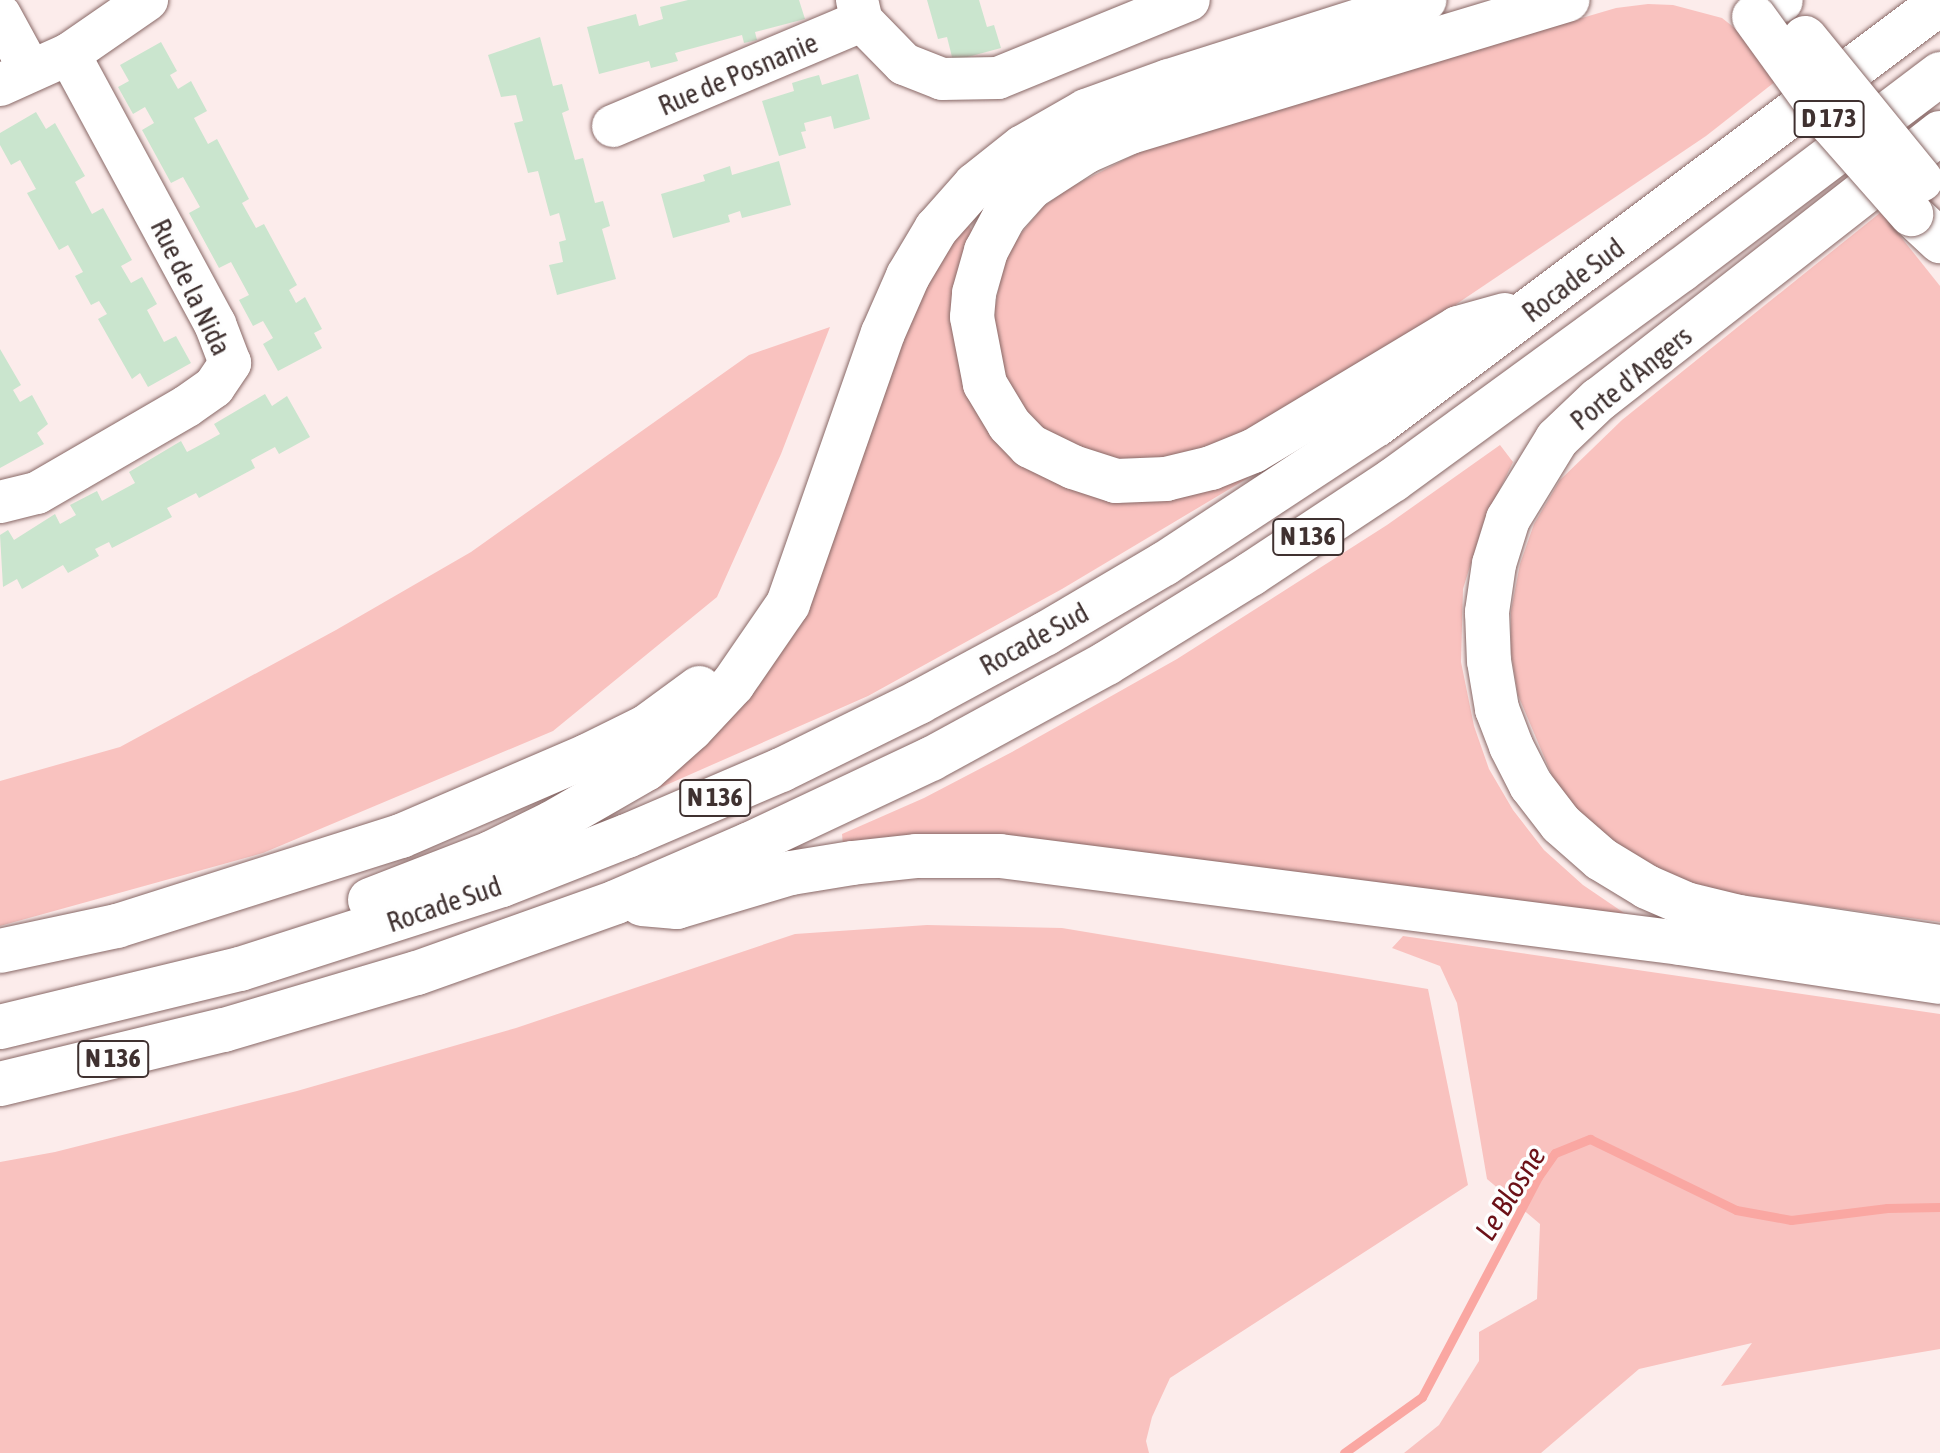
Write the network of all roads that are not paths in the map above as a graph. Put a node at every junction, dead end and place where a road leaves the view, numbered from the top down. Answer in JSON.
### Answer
{"nodes":[{"id":1,"x":147,"y":0,"type":"edge"},
{"id":2,"x":1424,"y":0,"type":"edge"},
{"id":3,"x":1567,"y":0,"type":"edge"},
{"id":4,"x":1181,"y":2,"type":"edge"},
{"id":5,"x":1940,"y":3,"type":"edge"},
{"id":6,"x":1756,"y":4,"type":"edge"},
{"id":7,"x":860,"y":11,"type":"edge"},
{"id":8,"x":0,"y":15,"type":"edge"},
{"id":9,"x":69,"y":54,"type":"junction"},
{"id":10,"x":1940,"y":74,"type":"edge"},
{"id":11,"x":15,"y":77,"type":"edge"},
{"id":12,"x":613,"y":126,"type":"dead end"},
{"id":13,"x":1940,"y":133,"type":"edge"},
{"id":14,"x":1931,"y":212,"type":"edge"},
{"id":15,"x":1542,"y":304,"type":"junction"},
{"id":16,"x":0,"y":502,"type":"edge"},
{"id":17,"x":788,"y":604,"type":"junction"},
{"id":18,"x":616,"y":902,"type":"junction"},
{"id":19,"x":1940,"y":947,"type":"edge"},
{"id":20,"x":0,"y":951,"type":"edge"},
{"id":21,"x":240,"y":969,"type":"junction"},
{"id":22,"x":1940,"y":982,"type":"edge"},
{"id":23,"x":0,"y":1027,"type":"edge"},
{"id":24,"x":0,"y":1084,"type":"edge"}],
"edges":[{"from":1,"to":9,"type":"street"},
{"from":2,"to":17,"type":"highway"},
{"from":3,"to":15,"type":"highway"},
{"from":4,"to":7,"type":"street"},
{"from":5,"to":15,"type":"highway","name":"Rocade Sud","number":"N 136"},
{"from":6,"to":14,"type":"highway","number":"D 173","bridge":true},
{"from":7,"to":12,"type":"street","name":"Rue de Posnanie"},
{"from":8,"to":11,"type":"street"},
{"from":9,"to":11,"type":"street"},
{"from":9,"to":16,"type":"street","name":"Rue de la Nida"},
{"from":10,"to":18,"type":"highway","name":"Rocade Sud","number":"N 136"},
{"from":13,"to":19,"type":"highway","name":"Porte d'Angers"},
{"from":15,"to":21,"type":"highway","name":"Rocade Sud","number":"N 136"},
{"from":17,"to":20,"type":"highway"},
{"from":17,"to":21,"type":"highway"},
{"from":18,"to":22,"type":"highway"},
{"from":18,"to":24,"type":"highway","name":"Rocade Sud","number":"N 136"},
{"from":21,"to":23,"type":"highway","name":"Rocade Sud","number":"N 136"}]}
